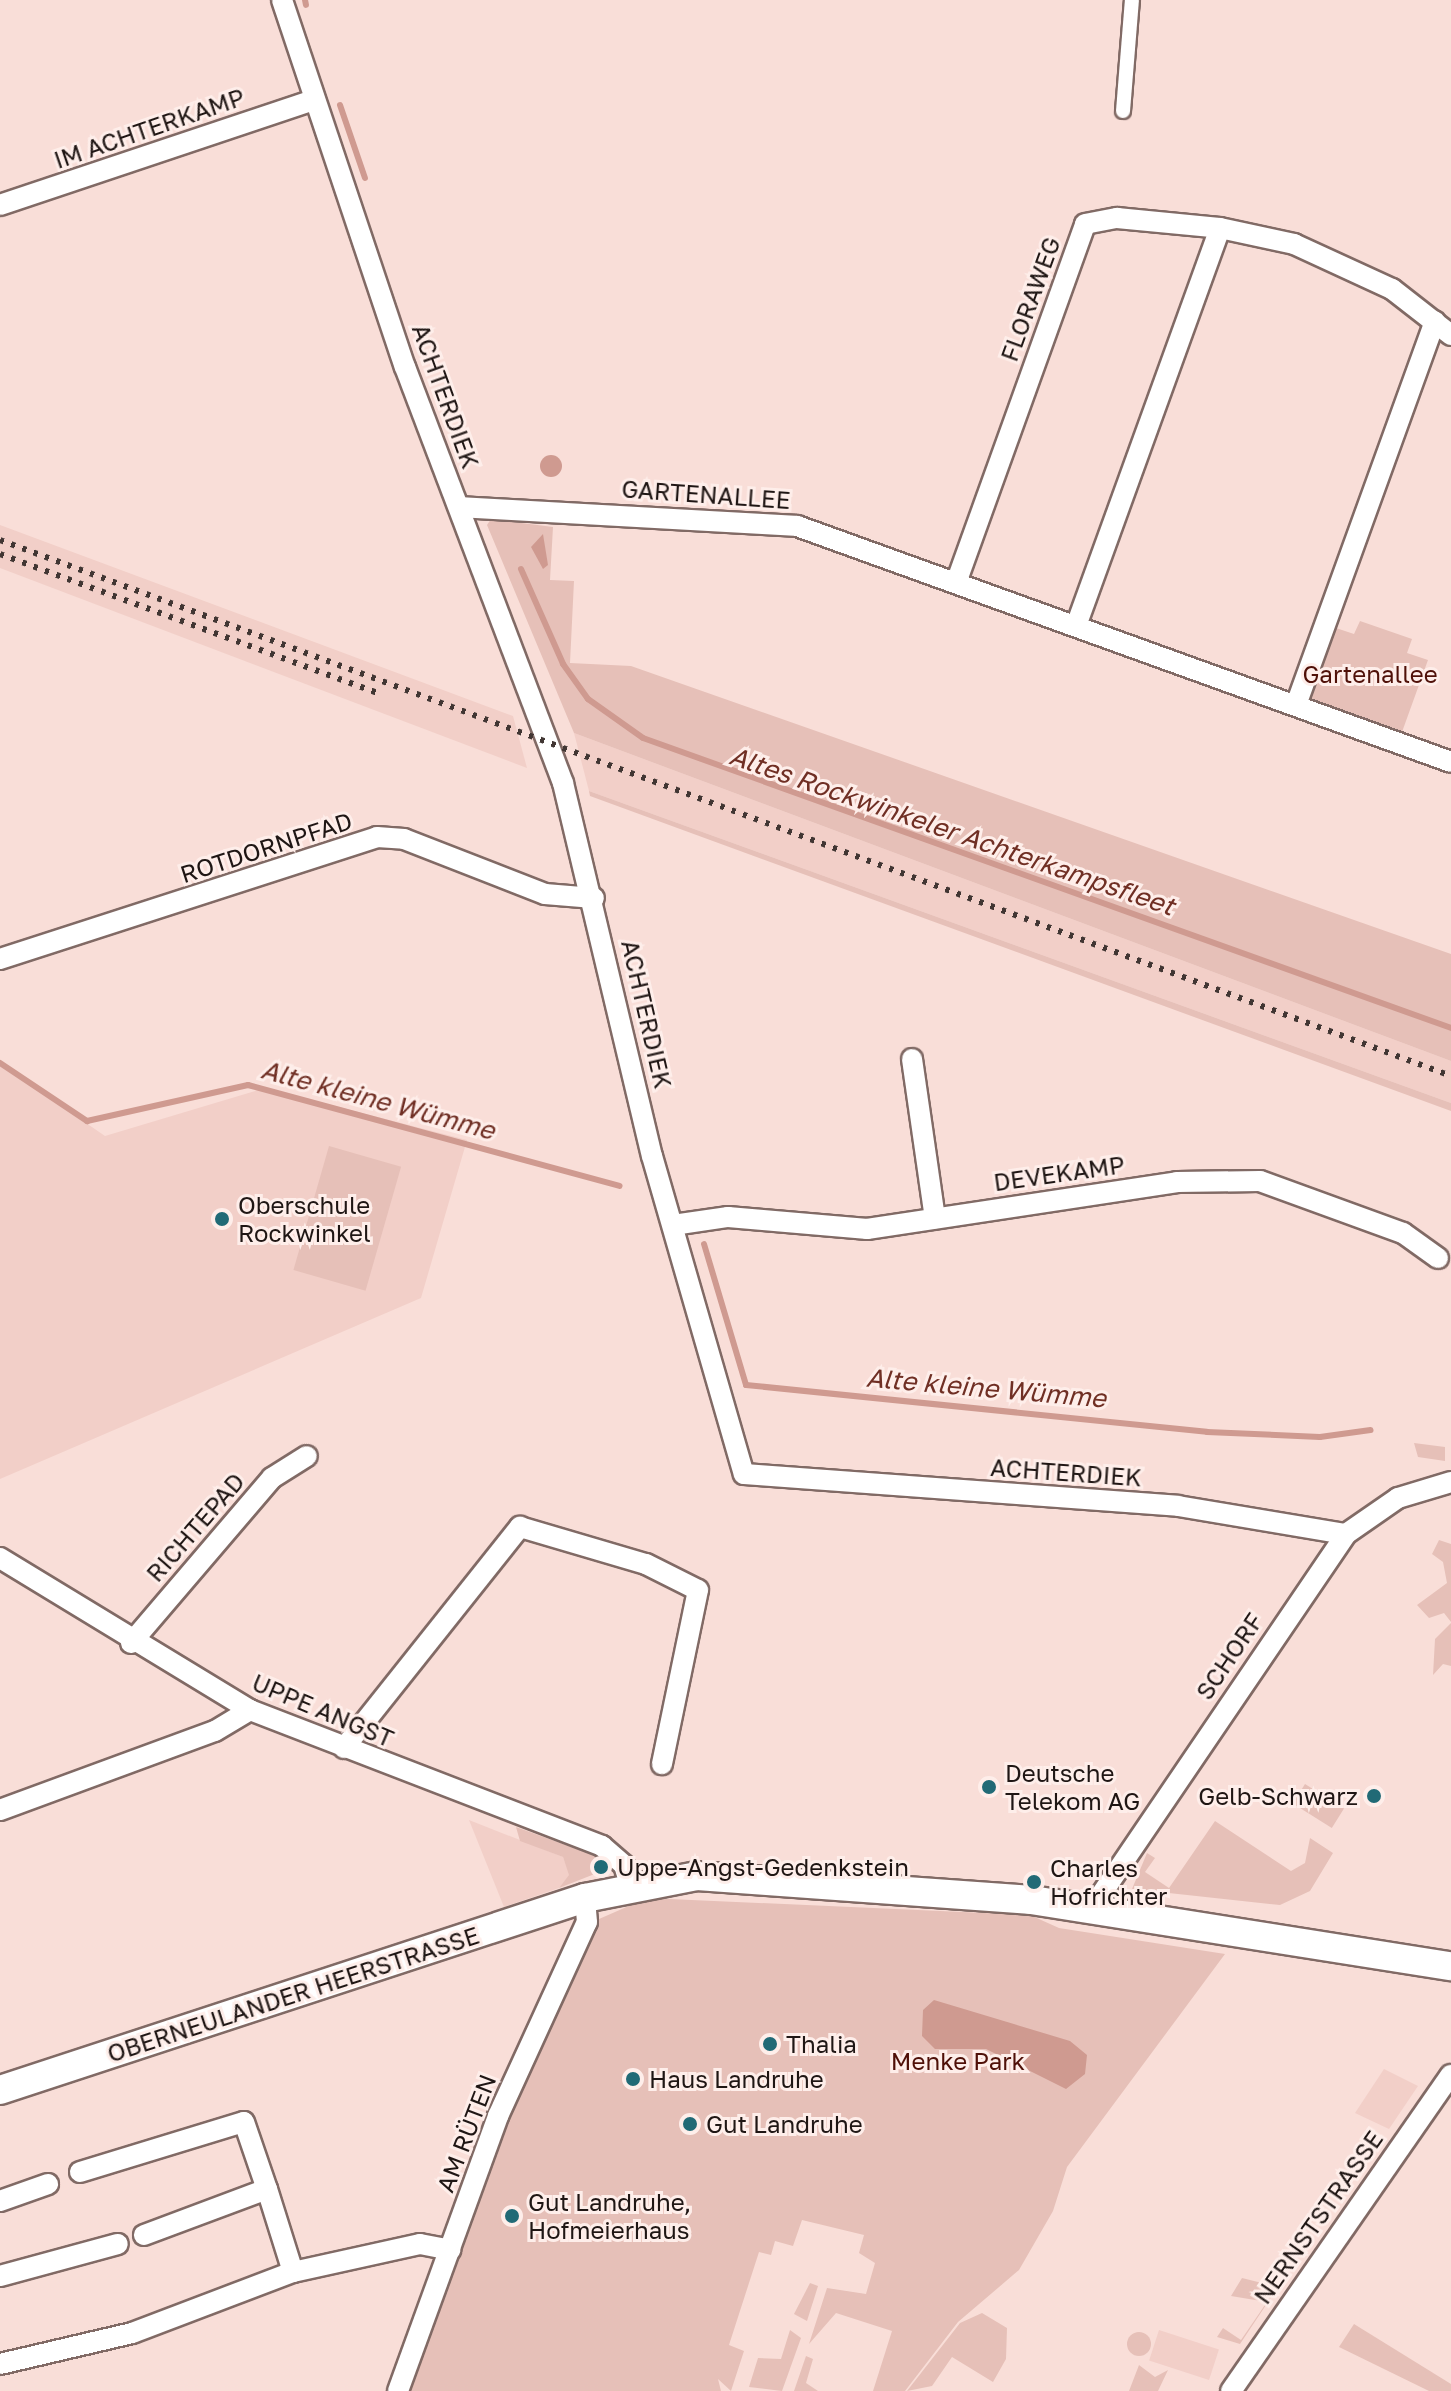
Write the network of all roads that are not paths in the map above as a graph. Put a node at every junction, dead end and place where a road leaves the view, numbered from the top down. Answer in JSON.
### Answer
{"nodes":[{"id":1,"x":282,"y":0,"type":"edge"},
{"id":2,"x":1132,"y":0,"type":"edge"},
{"id":3,"x":314,"y":100,"type":"junction"},
{"id":4,"x":1123,"y":111,"type":"dead end"},
{"id":5,"x":0,"y":205,"type":"edge"},
{"id":6,"x":1220,"y":228,"type":"junction"},
{"id":7,"x":1443,"y":328,"type":"edge"},
{"id":8,"x":459,"y":507,"type":"junction"},
{"id":9,"x":956,"y":583,"type":"junction"},
{"id":10,"x":1076,"y":626,"type":"junction"},
{"id":11,"x":1296,"y":705,"type":"junction"},
{"id":12,"x":1451,"y":762,"type":"edge"},
{"id":13,"x":594,"y":898,"type":"junction"},
{"id":14,"x":0,"y":959,"type":"edge"},
{"id":15,"x":912,"y":1059,"type":"dead end"},
{"id":16,"x":935,"y":1218,"type":"junction"},
{"id":17,"x":673,"y":1225,"type":"junction"},
{"id":18,"x":1438,"y":1258,"type":"dead end"},
{"id":19,"x":307,"y":1456,"type":"dead end"},
{"id":20,"x":1451,"y":1482,"type":"edge"},
{"id":21,"x":1346,"y":1534,"type":"junction"},
{"id":22,"x":0,"y":1558,"type":"edge"},
{"id":23,"x":131,"y":1643,"type":"junction"},
{"id":24,"x":250,"y":1710,"type":"junction"},
{"id":25,"x":344,"y":1748,"type":"junction"},
{"id":26,"x":662,"y":1764,"type":"dead end"},
{"id":27,"x":0,"y":1810,"type":"edge"},
{"id":28,"x":630,"y":1885,"type":"junction"},
{"id":29,"x":585,"y":1898,"type":"junction"},
{"id":30,"x":1092,"y":1908,"type":"junction"},
{"id":31,"x":1451,"y":1966,"type":"edge"},
{"id":32,"x":1451,"y":2075,"type":"edge"},
{"id":33,"x":0,"y":2090,"type":"edge"},
{"id":34,"x":80,"y":2172,"type":"dead end"},
{"id":35,"x":48,"y":2184,"type":"dead end"},
{"id":36,"x":267,"y":2189,"type":"junction"},
{"id":37,"x":0,"y":2201,"type":"edge"},
{"id":38,"x":144,"y":2235,"type":"dead end"},
{"id":39,"x":118,"y":2244,"type":"dead end"},
{"id":40,"x":450,"y":2250,"type":"junction"},
{"id":41,"x":293,"y":2272,"type":"junction"},
{"id":42,"x":0,"y":2276,"type":"edge"},
{"id":43,"x":0,"y":2364,"type":"edge"},
{"id":44,"x":398,"y":2391,"type":"edge"},
{"id":45,"x":1231,"y":2391,"type":"edge"}],
"edges":[{"from":1,"to":3,"type":"street","name":"ACHTERDIEK"},
{"from":2,"to":4,"type":"street"},
{"from":3,"to":5,"type":"street","name":"IM ACHTERKAMP"},
{"from":3,"to":8,"type":"street","name":"ACHTERDIEK"},
{"from":6,"to":7,"type":"street","name":"FLORAWEG"},
{"from":6,"to":9,"type":"street","name":"FLORAWEG"},
{"from":6,"to":10,"type":"street"},
{"from":7,"to":11,"type":"street"},
{"from":8,"to":9,"type":"street","name":"GARTENALLEE"},
{"from":8,"to":13,"type":"street","name":"ACHTERDIEK"},
{"from":9,"to":10,"type":"street","name":"GARTENALLEE"},
{"from":10,"to":11,"type":"street","name":"GARTENALLEE"},
{"from":11,"to":12,"type":"street","name":"GARTENALLEE"},
{"from":13,"to":14,"type":"street","name":"ROTDORNPFAD"},
{"from":13,"to":17,"type":"street","name":"ACHTERDIEK"},
{"from":15,"to":16,"type":"street"},
{"from":16,"to":17,"type":"street","name":"DEVEKAMP"},
{"from":16,"to":18,"type":"street","name":"DEVEKAMP"},
{"from":17,"to":21,"type":"street","name":"ACHTERDIEK"},
{"from":19,"to":23,"type":"street","name":"RICHTEPAD"},
{"from":20,"to":21,"type":"street","name":"SCHORF"},
{"from":21,"to":30,"type":"street","name":"SCHORF"},
{"from":22,"to":23,"type":"street","name":"UPPE ANGST"},
{"from":23,"to":24,"type":"street","name":"UPPE ANGST"},
{"from":24,"to":25,"type":"street","name":"UPPE ANGST"},
{"from":24,"to":27,"type":"street"},
{"from":25,"to":26,"type":"street"},
{"from":25,"to":28,"type":"street","name":"UPPE ANGST"},
{"from":28,"to":29,"type":"main road","name":"OBERNEULANDER HEERSTRASSE"},
{"from":28,"to":30,"type":"main road","name":"OBERNEULANDER HEERSTRASSE"},
{"from":29,"to":33,"type":"main road","name":"OBERNEULANDER HEERSTRASSE"},
{"from":29,"to":40,"type":"street","name":"AM RÜTEN"},
{"from":30,"to":31,"type":"main road","name":"OBERNEULANDER HEERSTRASSE"},
{"from":32,"to":45,"type":"street","name":"NERNSTSTRASSE"},
{"from":34,"to":36,"type":"street"},
{"from":35,"to":37,"type":"street"},
{"from":36,"to":38,"type":"street"},
{"from":36,"to":41,"type":"street"},
{"from":39,"to":42,"type":"street"},
{"from":40,"to":41,"type":"street"},
{"from":40,"to":44,"type":"street","name":"AM RÜTEN"},
{"from":41,"to":43,"type":"street"}]}
